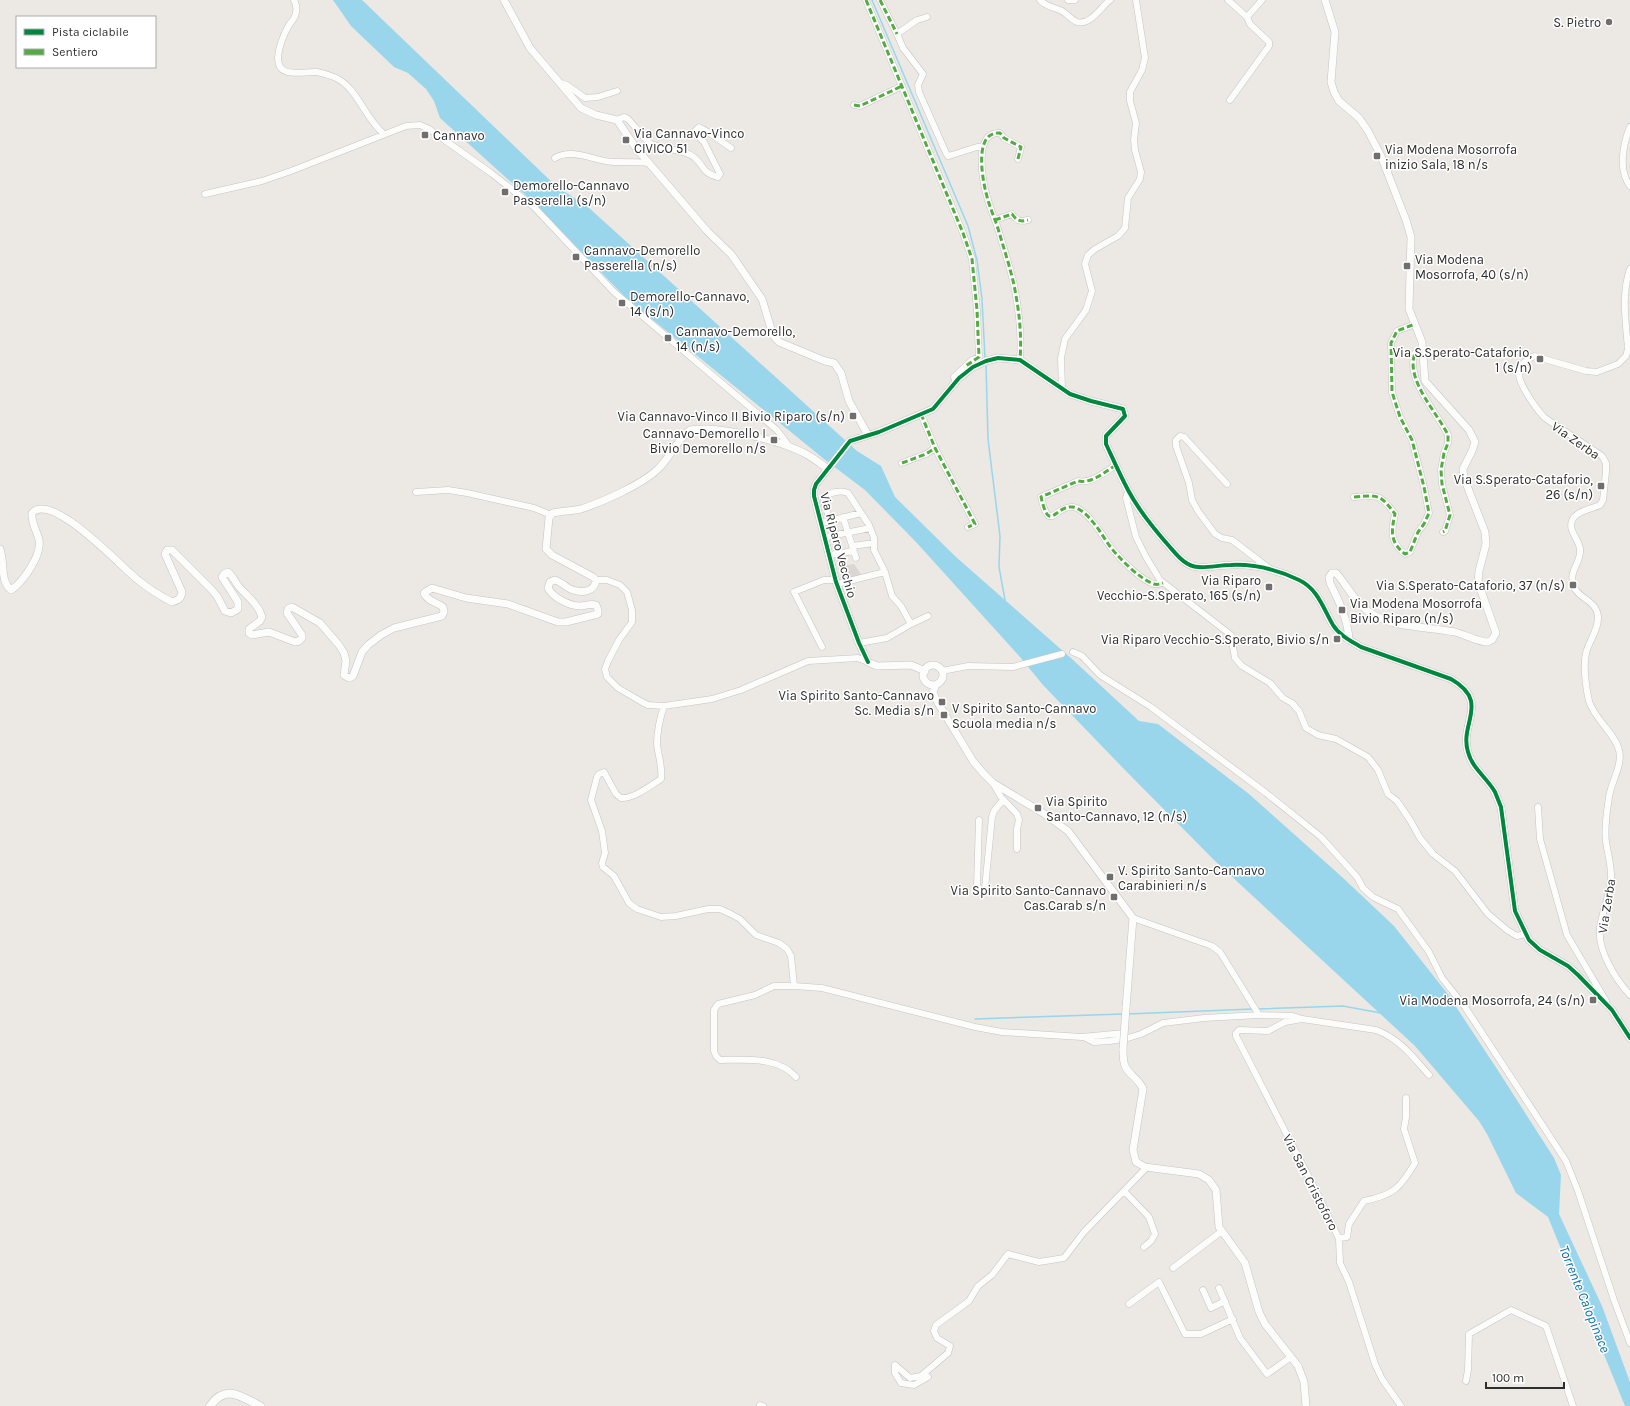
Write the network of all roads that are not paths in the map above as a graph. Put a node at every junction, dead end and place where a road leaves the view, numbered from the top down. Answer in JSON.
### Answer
{"nodes":[{"id":1,"x":294,"y":0,"type":"edge"},
{"id":2,"x":504,"y":0,"type":"edge"},
{"id":3,"x":866,"y":0,"type":"edge"},
{"id":4,"x":880,"y":0,"type":"edge"},
{"id":5,"x":1040,"y":0,"type":"edge"},
{"id":6,"x":1068,"y":0,"type":"edge"},
{"id":7,"x":1075,"y":0,"type":"edge"},
{"id":8,"x":1110,"y":0,"type":"edge"},
{"id":9,"x":1136,"y":0,"type":"edge"},
{"id":10,"x":1228,"y":0,"type":"edge"},
{"id":11,"x":1262,"y":0,"type":"edge"},
{"id":12,"x":1325,"y":0,"type":"edge"},
{"id":13,"x":1248,"y":16,"type":"junction"},
{"id":14,"x":927,"y":17,"type":"dead end"},
{"id":15,"x":896,"y":34,"type":"junction"},
{"id":16,"x":560,"y":83,"type":"junction"},
{"id":17,"x":902,"y":86,"type":"junction"},
{"id":18,"x":617,"y":91,"type":"dead end"},
{"id":19,"x":1230,"y":100,"type":"dead end"},
{"id":20,"x":854,"y":105,"type":"dead end"},
{"id":21,"x":617,"y":120,"type":"junction"},
{"id":22,"x":1630,"y":127,"type":"edge"},
{"id":23,"x":384,"y":134,"type":"junction"},
{"id":24,"x":983,"y":147,"type":"junction"},
{"id":25,"x":731,"y":148,"type":"dead end"},
{"id":26,"x":554,"y":158,"type":"dead end"},
{"id":27,"x":1018,"y":159,"type":"dead end"},
{"id":28,"x":649,"y":163,"type":"junction"},
{"id":29,"x":1630,"y":186,"type":"edge"},
{"id":30,"x":205,"y":194,"type":"dead end"},
{"id":31,"x":995,"y":220,"type":"junction"},
{"id":32,"x":1028,"y":220,"type":"dead end"},
{"id":33,"x":1630,"y":269,"type":"edge"},
{"id":34,"x":1415,"y":324,"type":"junction"},
{"id":35,"x":1422,"y":351,"type":"junction"},
{"id":36,"x":1020,"y":360,"type":"junction"},
{"id":37,"x":957,"y":380,"type":"junction"},
{"id":38,"x":1062,"y":389,"type":"junction"},
{"id":39,"x":921,"y":414,"type":"junction"},
{"id":40,"x":868,"y":435,"type":"junction"},
{"id":41,"x":789,"y":446,"type":"junction"},
{"id":42,"x":935,"y":448,"type":"junction"},
{"id":43,"x":902,"y":463,"type":"dead end"},
{"id":44,"x":1116,"y":465,"type":"junction"},
{"id":45,"x":829,"y":468,"type":"junction"},
{"id":46,"x":1228,"y":484,"type":"dead end"},
{"id":47,"x":1128,"y":491,"type":"junction"},
{"id":48,"x":416,"y":492,"type":"dead end"},
{"id":49,"x":1354,"y":497,"type":"dead end"},
{"id":50,"x":861,"y":513,"type":"junction"},
{"id":51,"x":551,"y":515,"type":"junction"},
{"id":52,"x":843,"y":518,"type":"junction"},
{"id":53,"x":830,"y":521,"type":"junction"},
{"id":54,"x":822,"y":523,"type":"junction"},
{"id":55,"x":968,"y":527,"type":"dead end"},
{"id":56,"x":870,"y":528,"type":"junction"},
{"id":57,"x":847,"y":532,"type":"junction"},
{"id":58,"x":1443,"y":532,"type":"dead end"},
{"id":59,"x":826,"y":538,"type":"junction"},
{"id":60,"x":874,"y":543,"type":"junction"},
{"id":61,"x":0,"y":549,"type":"edge"},
{"id":62,"x":853,"y":549,"type":"junction"},
{"id":63,"x":830,"y":555,"type":"junction"},
{"id":64,"x":856,"y":558,"type":"dead end"},
{"id":65,"x":1271,"y":570,"type":"junction"},
{"id":66,"x":885,"y":572,"type":"junction"},
{"id":67,"x":596,"y":580,"type":"junction"},
{"id":68,"x":837,"y":582,"type":"junction"},
{"id":69,"x":1163,"y":583,"type":"junction"},
{"id":70,"x":928,"y":616,"type":"dead end"},
{"id":71,"x":911,"y":624,"type":"junction"},
{"id":72,"x":1349,"y":640,"type":"junction"},
{"id":73,"x":858,"y":643,"type":"junction"},
{"id":74,"x":822,"y":647,"type":"dead end"},
{"id":75,"x":1073,"y":652,"type":"dead end"},
{"id":76,"x":1062,"y":654,"type":"dead end"},
{"id":77,"x":868,"y":662,"type":"junction"},
{"id":78,"x":924,"y":670,"type":"junction"},
{"id":79,"x":942,"y":671,"type":"junction"},
{"id":80,"x":935,"y":686,"type":"junction"},
{"id":81,"x":664,"y":706,"type":"junction"},
{"id":82,"x":993,"y":783,"type":"junction"},
{"id":83,"x":1004,"y":800,"type":"junction"},
{"id":84,"x":1538,"y":807,"type":"dead end"},
{"id":85,"x":979,"y":820,"type":"dead end"},
{"id":86,"x":1017,"y":849,"type":"dead end"},
{"id":87,"x":1133,"y":918,"type":"junction"},
{"id":88,"x":1525,"y":934,"type":"junction"},
{"id":89,"x":794,"y":986,"type":"junction"},
{"id":90,"x":1630,"y":996,"type":"edge"},
{"id":91,"x":1611,"y":1010,"type":"junction"},
{"id":92,"x":1258,"y":1014,"type":"junction"},
{"id":93,"x":1302,"y":1019,"type":"junction"},
{"id":94,"x":1124,"y":1033,"type":"junction"},
{"id":95,"x":1082,"y":1037,"type":"junction"},
{"id":96,"x":1630,"y":1038,"type":"edge"},
{"id":97,"x":1429,"y":1075,"type":"dead end"},
{"id":98,"x":796,"y":1077,"type":"dead end"},
{"id":99,"x":1406,"y":1098,"type":"dead end"},
{"id":100,"x":1147,"y":1167,"type":"junction"},
{"id":101,"x":1124,"y":1191,"type":"junction"},
{"id":102,"x":1222,"y":1231,"type":"junction"},
{"id":103,"x":1339,"y":1238,"type":"junction"},
{"id":104,"x":1144,"y":1247,"type":"dead end"},
{"id":105,"x":1173,"y":1268,"type":"dead end"},
{"id":106,"x":1219,"y":1288,"type":"dead end"},
{"id":107,"x":1203,"y":1290,"type":"dead end"},
{"id":108,"x":1225,"y":1301,"type":"junction"},
{"id":109,"x":1129,"y":1304,"type":"dead end"},
{"id":110,"x":1233,"y":1319,"type":"junction"},
{"id":111,"x":1630,"y":1343,"type":"edge"},
{"id":112,"x":1291,"y":1357,"type":"junction"},
{"id":113,"x":928,"y":1377,"type":"dead end"},
{"id":114,"x":1466,"y":1381,"type":"dead end"},
{"id":115,"x":210,"y":1406,"type":"edge"},
{"id":116,"x":260,"y":1406,"type":"edge"},
{"id":117,"x":1306,"y":1406,"type":"edge"},
{"id":118,"x":1401,"y":1406,"type":"edge"},
{"id":119,"x":1573,"y":1406,"type":"edge"}],
"edges":[{"from":1,"to":23,"type":"street"},
{"from":2,"to":16,"type":"street"},
{"from":3,"to":17,"type":"street"},
{"from":4,"to":15,"type":"street"},
{"from":5,"to":8,"type":"street"},
{"from":6,"to":7,"type":"street"},
{"from":9,"to":38,"type":"street"},
{"from":10,"to":13,"type":"street"},
{"from":11,"to":13,"type":"street"},
{"from":12,"to":34,"type":"street"},
{"from":13,"to":19,"type":"street"},
{"from":14,"to":15,"type":"street"},
{"from":15,"to":24,"type":"street"},
{"from":16,"to":18,"type":"street"},
{"from":16,"to":21,"type":"street"},
{"from":17,"to":20,"type":"street"},
{"from":17,"to":37,"type":"street"},
{"from":21,"to":25,"type":"street"},
{"from":21,"to":28,"type":"street"},
{"from":22,"to":29,"type":"street"},
{"from":23,"to":30,"type":"street"},
{"from":23,"to":41,"type":"street"},
{"from":24,"to":27,"type":"street"},
{"from":24,"to":31,"type":"street"},
{"from":26,"to":28,"type":"street"},
{"from":28,"to":40,"type":"street"},
{"from":31,"to":32,"type":"street"},
{"from":31,"to":36,"type":"street"},
{"from":33,"to":90,"type":"street","name":"Via Zerba"},
{"from":34,"to":35,"type":"street"},
{"from":34,"to":49,"type":"street"},
{"from":35,"to":58,"type":"street"},
{"from":35,"to":72,"type":"street"},
{"from":36,"to":37,"type":"street","name":"Via Riparo Vecchio"},
{"from":36,"to":38,"type":"street","name":"Via Riparo Vecchio"},
{"from":37,"to":39,"type":"street","name":"Via Riparo Vecchio"},
{"from":38,"to":44,"type":"street","name":"Via Riparo Vecchio"},
{"from":39,"to":40,"type":"street","name":"Via Riparo Vecchio"},
{"from":39,"to":42,"type":"street"},
{"from":40,"to":45,"type":"street","name":"Via Riparo Vecchio"},
{"from":41,"to":45,"type":"street"},
{"from":41,"to":51,"type":"street"},
{"from":42,"to":43,"type":"street"},
{"from":42,"to":55,"type":"street"},
{"from":44,"to":47,"type":"street","name":"Via Riparo Vecchio"},
{"from":44,"to":69,"type":"street"},
{"from":45,"to":54,"type":"street","name":"Via Riparo Vecchio"},
{"from":46,"to":65,"type":"street"},
{"from":47,"to":65,"type":"street","name":"Via Riparo Vecchio"},
{"from":47,"to":69,"type":"street"},
{"from":48,"to":51,"type":"street"},
{"from":50,"to":52,"type":"street"},
{"from":50,"to":53,"type":"street"},
{"from":50,"to":56,"type":"street"},
{"from":51,"to":67,"type":"street"},
{"from":52,"to":53,"type":"street"},
{"from":52,"to":57,"type":"street"},
{"from":53,"to":54,"type":"street"},
{"from":54,"to":59,"type":"street","name":"Via Riparo Vecchio"},
{"from":56,"to":57,"type":"street"},
{"from":56,"to":60,"type":"street"},
{"from":57,"to":59,"type":"street"},
{"from":57,"to":62,"type":"street"},
{"from":59,"to":63,"type":"street","name":"Via Riparo Vecchio"},
{"from":60,"to":62,"type":"street"},
{"from":60,"to":66,"type":"street"},
{"from":61,"to":67,"type":"street"},
{"from":62,"to":63,"type":"street"},
{"from":62,"to":64,"type":"street"},
{"from":63,"to":68,"type":"street","name":"Via Riparo Vecchio"},
{"from":65,"to":72,"type":"street","name":"Via Riparo Vecchio"},
{"from":66,"to":68,"type":"street"},
{"from":66,"to":71,"type":"street"},
{"from":67,"to":81,"type":"street"},
{"from":68,"to":73,"type":"street","name":"Via Riparo Vecchio"},
{"from":68,"to":74,"type":"street"},
{"from":69,"to":88,"type":"street"},
{"from":70,"to":71,"type":"street"},
{"from":71,"to":73,"type":"street"},
{"from":72,"to":88,"type":"street","name":"Via Riparo Vecchio"},
{"from":73,"to":77,"type":"street","name":"Via Riparo Vecchio"},
{"from":75,"to":111,"type":"street"},
{"from":76,"to":79,"type":"street"},
{"from":77,"to":78,"type":"street"},
{"from":77,"to":81,"type":"street"},
{"from":78,"to":79,"type":"street"},
{"from":78,"to":80,"type":"street"},
{"from":79,"to":80,"type":"street"},
{"from":80,"to":82,"type":"street"},
{"from":81,"to":89,"type":"street"},
{"from":82,"to":83,"type":"street"},
{"from":82,"to":87,"type":"street"},
{"from":83,"to":85,"type":"street"},
{"from":83,"to":86,"type":"street"},
{"from":84,"to":91,"type":"street"},
{"from":87,"to":92,"type":"street"},
{"from":87,"to":94,"type":"street","bridge":true},
{"from":88,"to":91,"type":"street","name":"Via Riparo Vecchio"},
{"from":89,"to":95,"type":"street"},
{"from":89,"to":98,"type":"street"},
{"from":91,"to":96,"type":"street","name":"Via Riparo Vecchio"},
{"from":92,"to":93,"type":"street"},
{"from":92,"to":95,"type":"street"},
{"from":93,"to":97,"type":"street"},
{"from":93,"to":103,"type":"street","name":"Via San Cristoforo"},
{"from":94,"to":95,"type":"street"},
{"from":94,"to":100,"type":"street","bridge":true},
{"from":99,"to":103,"type":"street"},
{"from":100,"to":101,"type":"street"},
{"from":100,"to":102,"type":"street"},
{"from":101,"to":104,"type":"street"},
{"from":101,"to":113,"type":"street"},
{"from":102,"to":105,"type":"street"},
{"from":102,"to":112,"type":"street"},
{"from":103,"to":118,"type":"street","name":"Via San Cristoforo"},
{"from":106,"to":108,"type":"street"},
{"from":107,"to":108,"type":"street"},
{"from":108,"to":110,"type":"street"},
{"from":109,"to":110,"type":"street"},
{"from":110,"to":112,"type":"street"},
{"from":112,"to":117,"type":"street"},
{"from":114,"to":119,"type":"street"},
{"from":115,"to":116,"type":"main road"}]}
